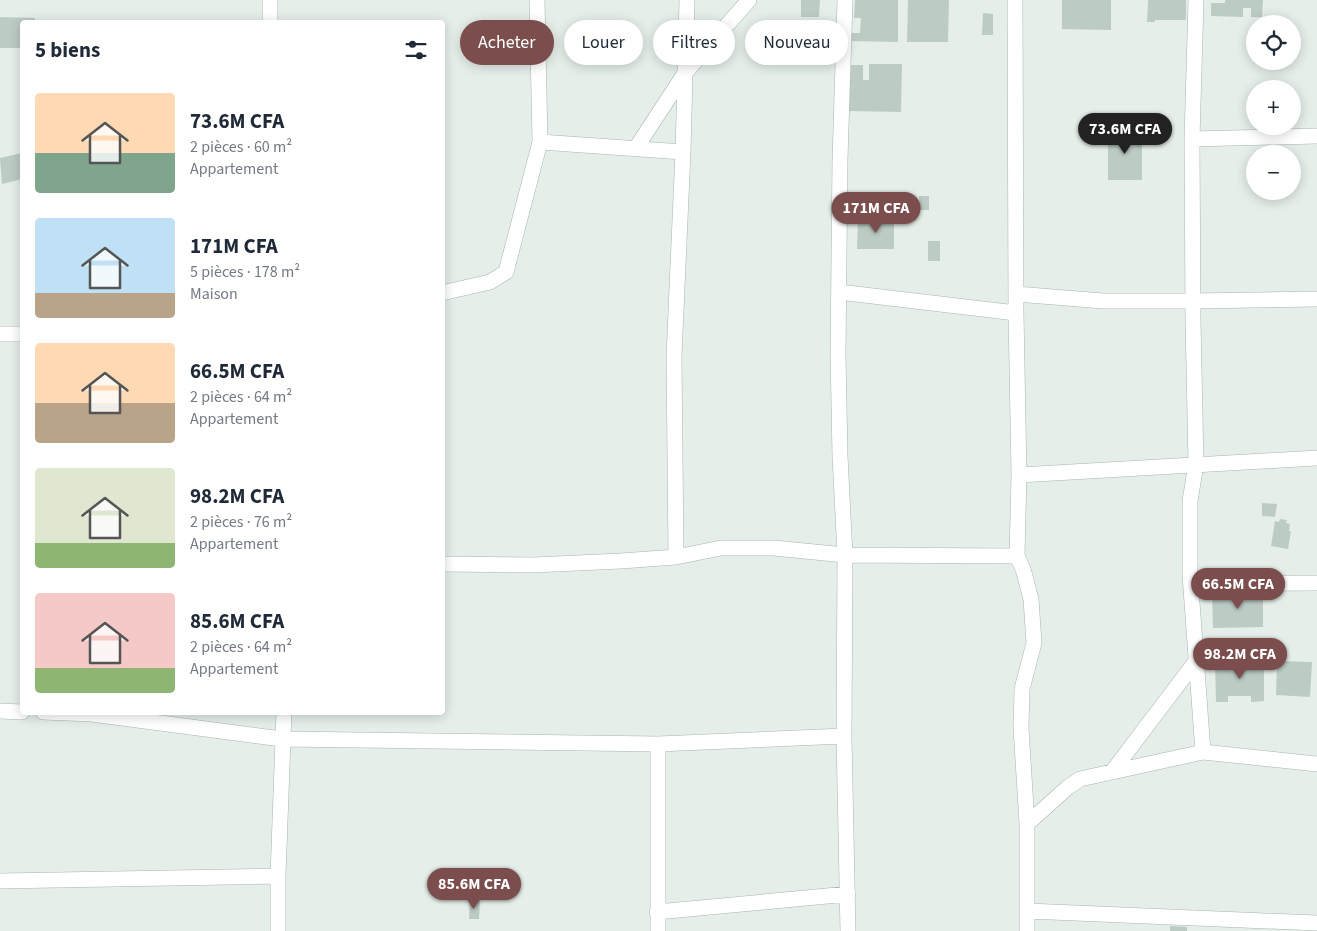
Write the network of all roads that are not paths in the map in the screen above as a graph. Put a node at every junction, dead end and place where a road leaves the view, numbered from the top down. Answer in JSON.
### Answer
{"nodes":[{"id":1,"x":270,"y":0,"type":"edge"},
{"id":2,"x":537,"y":0,"type":"edge"},
{"id":3,"x":687,"y":0,"type":"edge"},
{"id":4,"x":749,"y":0,"type":"edge"},
{"id":5,"x":845,"y":0,"type":"edge"},
{"id":6,"x":1015,"y":0,"type":"edge"},
{"id":7,"x":1196,"y":0,"type":"edge"},
{"id":8,"x":270,"y":20,"type":"edge"},
{"id":9,"x":685,"y":74,"type":"junction"},
{"id":10,"x":1317,"y":136,"type":"edge"},
{"id":11,"x":1192,"y":139,"type":"junction"},
{"id":12,"x":540,"y":142,"type":"junction"},
{"id":13,"x":636,"y":148,"type":"junction"},
{"id":14,"x":683,"y":152,"type":"junction"},
{"id":15,"x":445,"y":292,"type":"edge"},
{"id":16,"x":839,"y":292,"type":"junction"},
{"id":17,"x":1016,"y":294,"type":"junction"},
{"id":18,"x":1317,"y":299,"type":"edge"},
{"id":19,"x":1193,"y":301,"type":"junction"},
{"id":20,"x":1016,"y":313,"type":"junction"},
{"id":21,"x":0,"y":334,"type":"edge"},
{"id":22,"x":20,"y":334,"type":"edge"},
{"id":23,"x":1317,"y":458,"type":"edge"},
{"id":24,"x":1196,"y":464,"type":"junction"},
{"id":25,"x":1019,"y":475,"type":"junction"},
{"id":26,"x":845,"y":555,"type":"junction"},
{"id":27,"x":1017,"y":556,"type":"junction"},
{"id":28,"x":676,"y":557,"type":"junction"},
{"id":29,"x":445,"y":564,"type":"edge"},
{"id":30,"x":1317,"y":583,"type":"edge"},
{"id":31,"x":1191,"y":584,"type":"junction"},
{"id":32,"x":1196,"y":661,"type":"junction"},
{"id":33,"x":0,"y":711,"type":"edge"},
{"id":34,"x":20,"y":712,"type":"edge"},
{"id":35,"x":107,"y":715,"type":"edge"},
{"id":36,"x":284,"y":715,"type":"edge"},
{"id":37,"x":844,"y":736,"type":"junction"},
{"id":38,"x":282,"y":739,"type":"junction"},
{"id":39,"x":658,"y":744,"type":"junction"},
{"id":40,"x":1203,"y":752,"type":"junction"},
{"id":41,"x":1317,"y":764,"type":"edge"},
{"id":42,"x":1112,"y":772,"type":"junction"},
{"id":43,"x":1027,"y":824,"type":"junction"},
{"id":44,"x":278,"y":876,"type":"junction"},
{"id":45,"x":0,"y":881,"type":"edge"},
{"id":46,"x":848,"y":894,"type":"junction"},
{"id":47,"x":1027,"y":911,"type":"junction"},
{"id":48,"x":657,"y":912,"type":"junction"},
{"id":49,"x":1317,"y":923,"type":"edge"},
{"id":50,"x":278,"y":931,"type":"edge"},
{"id":51,"x":658,"y":931,"type":"edge"},
{"id":52,"x":848,"y":931,"type":"edge"},
{"id":53,"x":1027,"y":931,"type":"edge"}],
"edges":[{"from":1,"to":8,"type":"street"},
{"from":2,"to":12,"type":"street"},
{"from":3,"to":9,"type":"street"},
{"from":4,"to":9,"type":"street"},
{"from":5,"to":16,"type":"street"},
{"from":6,"to":17,"type":"street"},
{"from":7,"to":11,"type":"street"},
{"from":9,"to":13,"type":"street"},
{"from":9,"to":14,"type":"street"},
{"from":10,"to":11,"type":"street"},
{"from":11,"to":19,"type":"street"},
{"from":12,"to":13,"type":"street"},
{"from":12,"to":15,"type":"street"},
{"from":13,"to":14,"type":"street"},
{"from":14,"to":28,"type":"street"},
{"from":16,"to":20,"type":"street"},
{"from":16,"to":26,"type":"street"},
{"from":17,"to":19,"type":"street"},
{"from":17,"to":20,"type":"street"},
{"from":18,"to":19,"type":"street"},
{"from":19,"to":24,"type":"street"},
{"from":20,"to":25,"type":"street"},
{"from":21,"to":22,"type":"street"},
{"from":23,"to":24,"type":"street"},
{"from":24,"to":25,"type":"street"},
{"from":24,"to":31,"type":"street"},
{"from":25,"to":27,"type":"street"},
{"from":26,"to":27,"type":"street"},
{"from":26,"to":28,"type":"street"},
{"from":26,"to":37,"type":"street"},
{"from":27,"to":43,"type":"street"},
{"from":28,"to":29,"type":"street"},
{"from":30,"to":31,"type":"street"},
{"from":31,"to":32,"type":"street"},
{"from":32,"to":40,"type":"street"},
{"from":32,"to":42,"type":"street"},
{"from":33,"to":34,"type":"street"},
{"from":35,"to":38,"type":"street"},
{"from":36,"to":38,"type":"street"},
{"from":37,"to":39,"type":"street"},
{"from":37,"to":46,"type":"street"},
{"from":38,"to":39,"type":"street"},
{"from":38,"to":44,"type":"street"},
{"from":39,"to":48,"type":"street"},
{"from":40,"to":41,"type":"street"},
{"from":40,"to":42,"type":"street"},
{"from":42,"to":43,"type":"street"},
{"from":43,"to":47,"type":"street"},
{"from":44,"to":45,"type":"street"},
{"from":44,"to":50,"type":"street"},
{"from":46,"to":48,"type":"street"},
{"from":46,"to":52,"type":"street"},
{"from":47,"to":49,"type":"street"},
{"from":47,"to":53,"type":"street"},
{"from":48,"to":51,"type":"street"}]}
